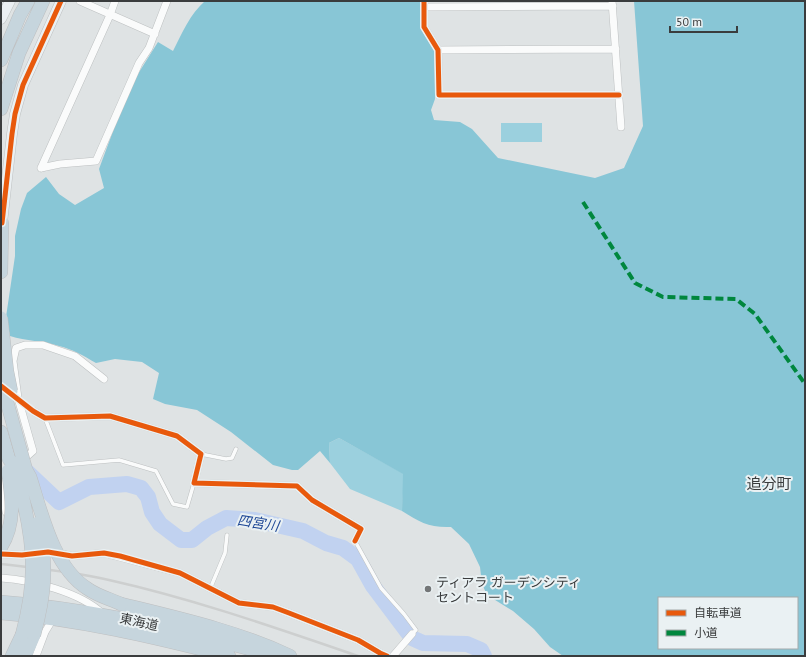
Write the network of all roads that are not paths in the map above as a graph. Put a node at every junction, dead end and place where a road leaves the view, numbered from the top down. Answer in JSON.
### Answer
{"nodes":[{"id":1,"x":10,"y":1,"type":"edge"},
{"id":2,"x":28,"y":1,"type":"edge"},
{"id":3,"x":43,"y":1,"type":"edge"},
{"id":4,"x":61,"y":1,"type":"edge"},
{"id":5,"x":80,"y":1,"type":"edge"},
{"id":6,"x":115,"y":1,"type":"edge"},
{"id":7,"x":167,"y":1,"type":"edge"},
{"id":8,"x":613,"y":3,"type":"edge"},
{"id":9,"x":424,"y":4,"type":"edge"},
{"id":10,"x":20,"y":15,"type":"junction"},
{"id":11,"x":110,"y":15,"type":"junction"},
{"id":12,"x":1,"y":17,"type":"edge"},
{"id":13,"x":155,"y":34,"type":"junction"},
{"id":14,"x":1,"y":43,"type":"edge"},
{"id":15,"x":616,"y":49,"type":"junction"},
{"id":16,"x":438,"y":50,"type":"junction"},
{"id":17,"x":1,"y":60,"type":"edge"},
{"id":18,"x":619,"y":95,"type":"junction"},
{"id":19,"x":1,"y":109,"type":"edge"},
{"id":20,"x":621,"y":127,"type":"dead end"},
{"id":21,"x":2,"y":223,"type":"edge"},
{"id":22,"x":1,"y":272,"type":"edge"},
{"id":23,"x":1,"y":318,"type":"edge"},
{"id":24,"x":104,"y":380,"type":"dead end"},
{"id":25,"x":1,"y":381,"type":"edge"},
{"id":26,"x":33,"y":411,"type":"tunnel mouth"},
{"id":27,"x":10,"y":414,"type":"junction"},
{"id":28,"x":46,"y":418,"type":"junction"},
{"id":29,"x":1,"y":432,"type":"edge"},
{"id":30,"x":236,"y":449,"type":"dead end"},
{"id":31,"x":201,"y":454,"type":"junction"},
{"id":32,"x":19,"y":464,"type":"junction"},
{"id":33,"x":1,"y":479,"type":"edge"},
{"id":34,"x":194,"y":483,"type":"junction"},
{"id":35,"x":1,"y":533,"type":"edge"},
{"id":36,"x":227,"y":534,"type":"dead end"},
{"id":37,"x":355,"y":541,"type":"joint"},
{"id":38,"x":1,"y":547,"type":"edge"},
{"id":39,"x":61,"y":553,"type":"junction"},
{"id":40,"x":1,"y":554,"type":"edge"},
{"id":41,"x":1,"y":578,"type":"edge"},
{"id":42,"x":210,"y":589,"type":"junction"},
{"id":43,"x":1,"y":602,"type":"edge"},
{"id":44,"x":1,"y":613,"type":"edge"},
{"id":45,"x":104,"y":615,"type":"junction"},
{"id":46,"x":53,"y":619,"type":"junction"},
{"id":47,"x":28,"y":635,"type":"junction"},
{"id":48,"x":410,"y":636,"type":"joint"},
{"id":49,"x":222,"y":655,"type":"edge"},
{"id":50,"x":12,"y":656,"type":"edge"},
{"id":51,"x":25,"y":656,"type":"edge"},
{"id":52,"x":36,"y":656,"type":"edge"},
{"id":53,"x":274,"y":656,"type":"edge"},
{"id":54,"x":290,"y":656,"type":"edge"},
{"id":55,"x":387,"y":656,"type":"edge"},
{"id":56,"x":393,"y":656,"type":"edge"}],
"edges":[{"from":1,"to":12,"type":"street"},
{"from":2,"to":10,"type":"highway"},
{"from":3,"to":19,"type":"highway"},
{"from":4,"to":21,"type":"street"},
{"from":5,"to":11,"type":"street"},
{"from":6,"to":11,"type":"street"},
{"from":7,"to":13,"type":"street"},
{"from":8,"to":9,"type":"street"},
{"from":8,"to":15,"type":"street"},
{"from":9,"to":16,"type":"street"},
{"from":10,"to":14,"type":"highway"},
{"from":10,"to":17,"type":"highway"},
{"from":11,"to":13,"type":"street"},
{"from":11,"to":13,"type":"street"},
{"from":15,"to":16,"type":"street"},
{"from":15,"to":18,"type":"street"},
{"from":16,"to":18,"type":"street"},
{"from":18,"to":20,"type":"street"},
{"from":21,"to":22,"type":"highway"},
{"from":23,"to":27,"type":"highway","bridge":true},
{"from":24,"to":32,"type":"street"},
{"from":25,"to":27,"type":"highway","bridge":true},
{"from":26,"to":28,"type":"street"},
{"from":27,"to":32,"type":"highway","bridge":true},
{"from":28,"to":31,"type":"street"},
{"from":28,"to":34,"type":"lane"},
{"from":29,"to":32,"type":"highway"},
{"from":30,"to":31,"type":"lane"},
{"from":31,"to":34,"type":"street"},
{"from":32,"to":33,"type":"street"},
{"from":32,"to":38,"type":"highway","bridge":true},
{"from":32,"to":47,"type":"highway","bridge":true},
{"from":32,"to":47,"type":"highway","bridge":true},
{"from":32,"to":54,"type":"highway","bridge":true},
{"from":33,"to":35,"type":"street"},
{"from":33,"to":39,"type":"street"},
{"from":34,"to":37,"type":"street"},
{"from":36,"to":42,"type":"lane"},
{"from":37,"to":48,"type":"lane"},
{"from":39,"to":40,"type":"street"},
{"from":39,"to":42,"type":"street"},
{"from":41,"to":45,"type":"street"},
{"from":42,"to":55,"type":"street"},
{"from":43,"to":45,"type":"highway","name":"東海道"},
{"from":44,"to":46,"type":"highway","name":"東海道"},
{"from":45,"to":53,"type":"highway","name":"東海道"},
{"from":46,"to":49,"type":"highway","name":"東海道"},
{"from":46,"to":52,"type":"street"},
{"from":47,"to":50,"type":"highway"},
{"from":47,"to":51,"type":"highway"},
{"from":48,"to":56,"type":"street"}]}
